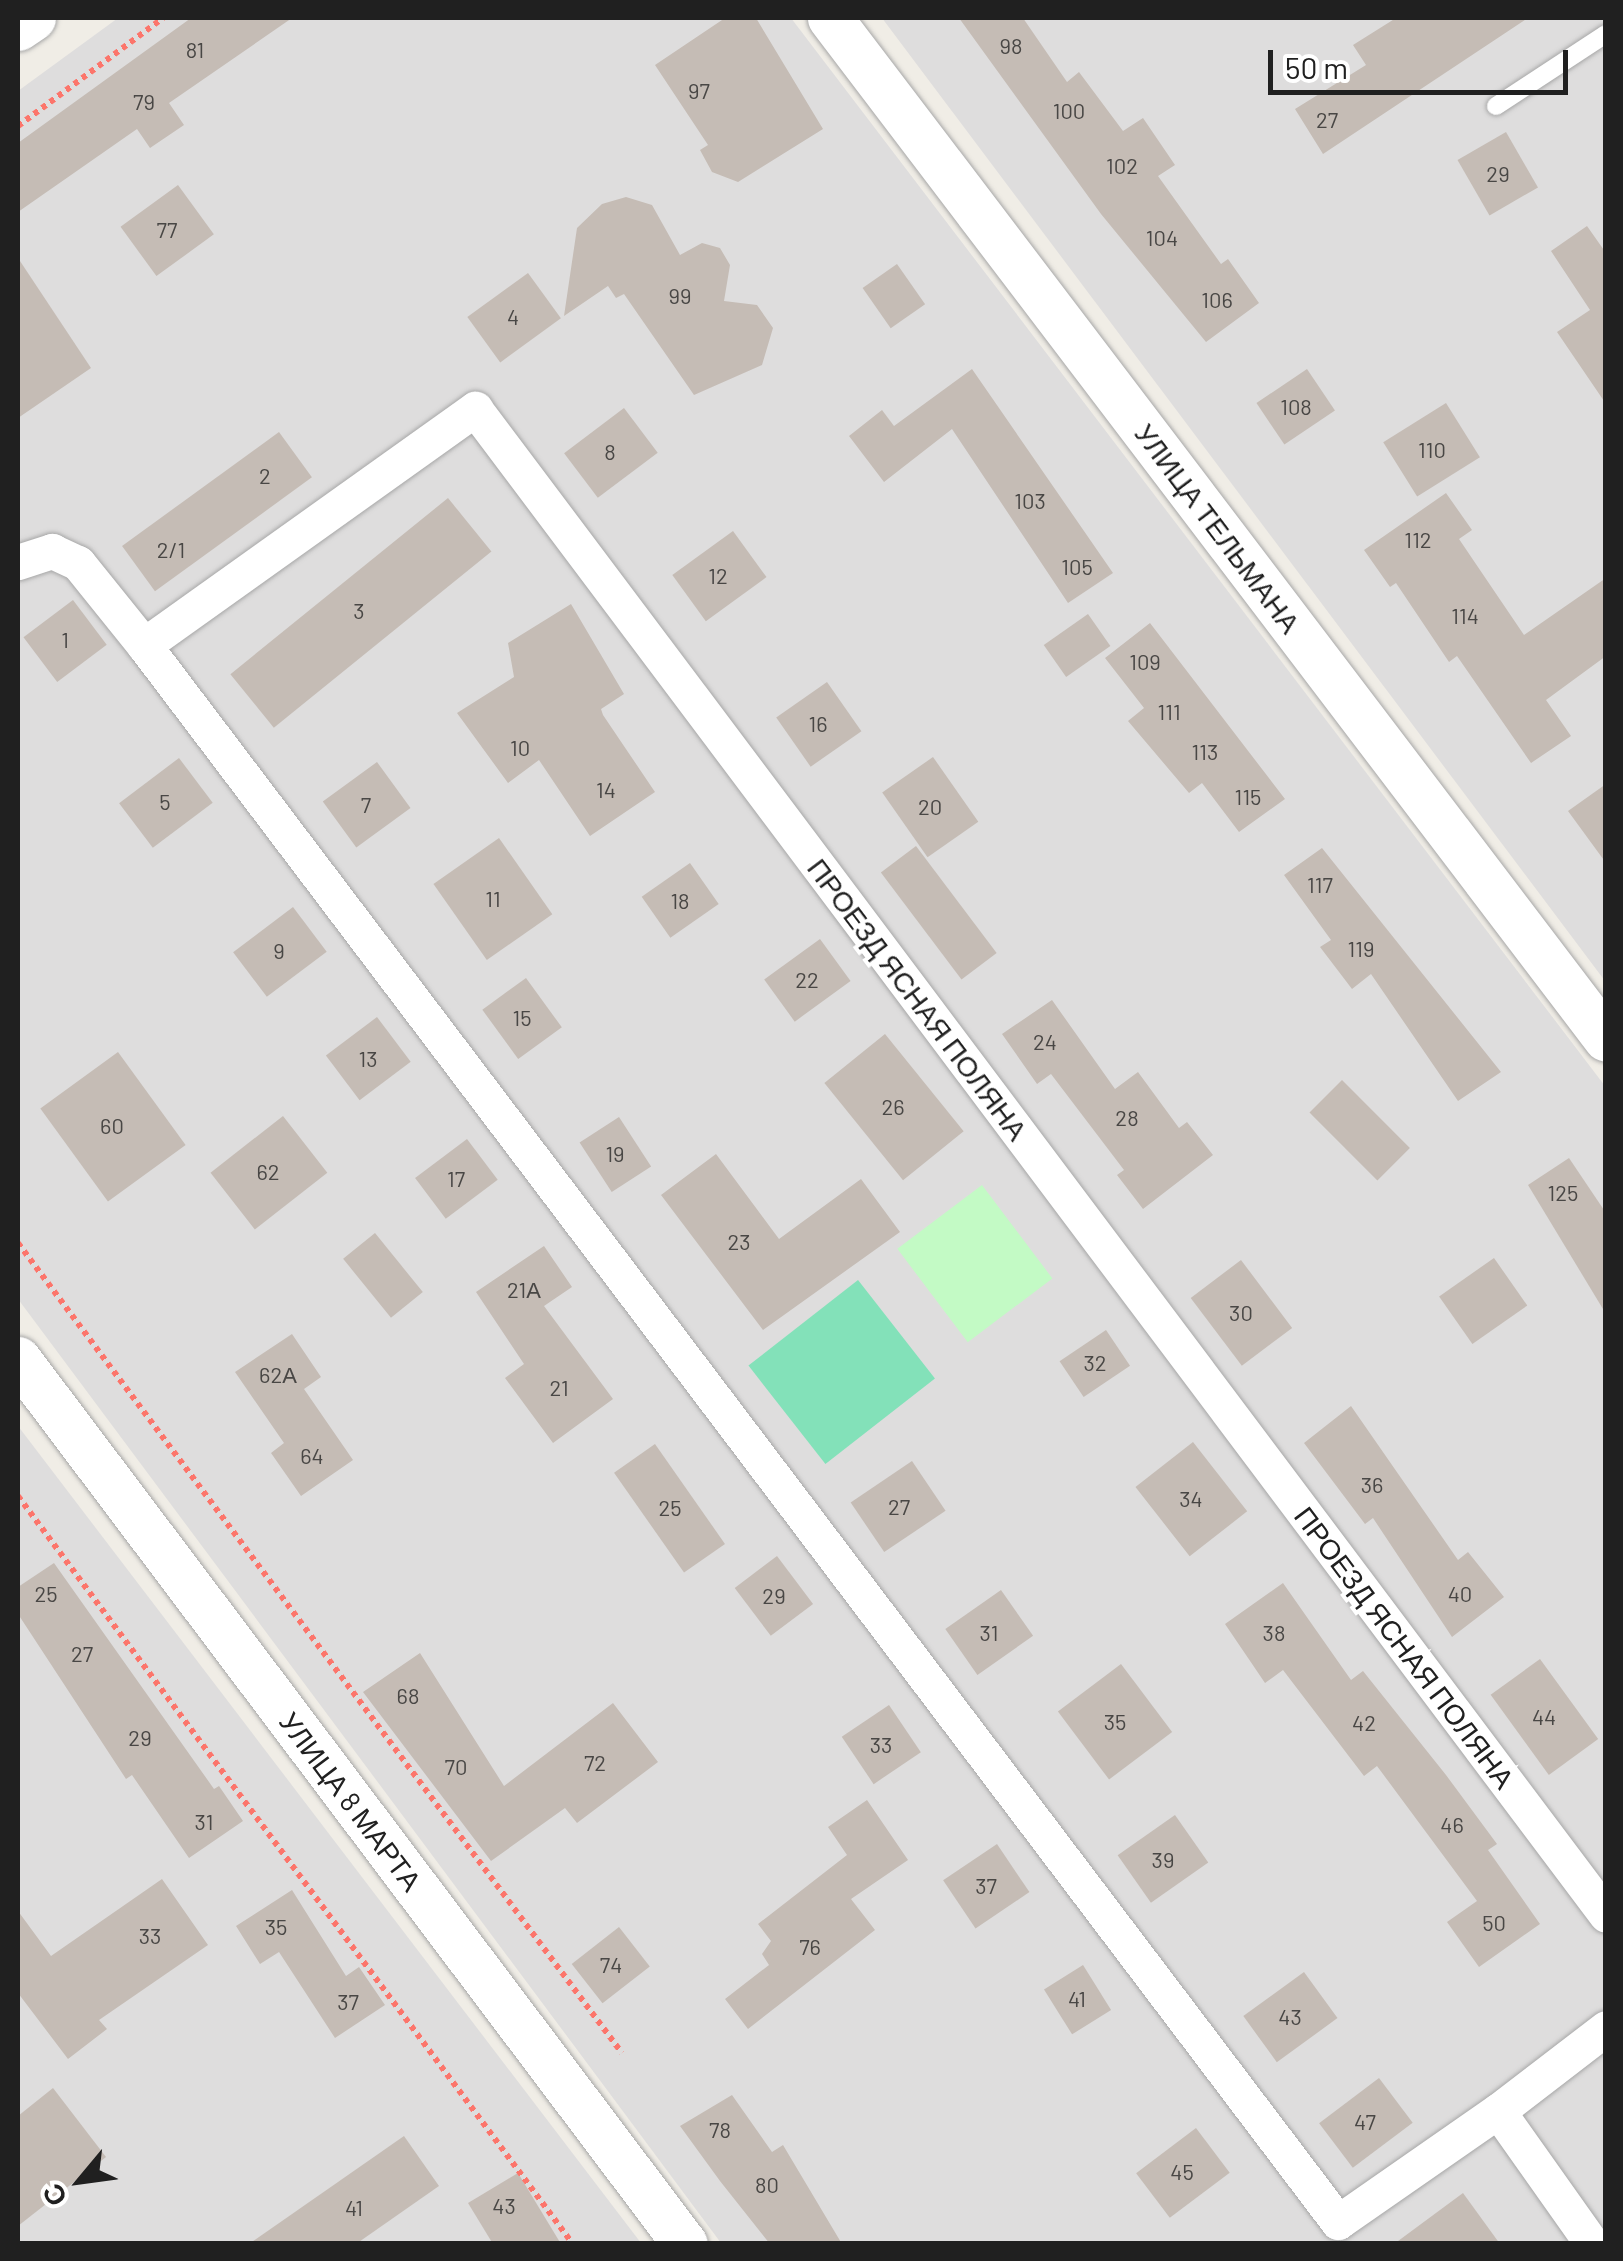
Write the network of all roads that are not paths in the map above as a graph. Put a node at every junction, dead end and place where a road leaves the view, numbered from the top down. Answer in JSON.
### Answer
{"nodes":[{"id":1,"x":33,"y":18,"type":"edge"},
{"id":2,"x":830,"y":18,"type":"edge"},
{"id":3,"x":18,"y":28,"type":"edge"},
{"id":4,"x":1606,"y":34,"type":"edge"},
{"id":5,"x":1496,"y":106,"type":"dead end"},
{"id":6,"x":18,"y":562,"type":"edge"},
{"id":7,"x":144,"y":645,"type":"junction"},
{"id":8,"x":1606,"y":1039,"type":"edge"},
{"id":9,"x":18,"y":1359,"type":"edge"},
{"id":10,"x":1606,"y":1915,"type":"edge"},
{"id":11,"x":1606,"y":2028,"type":"edge"},
{"id":12,"x":1498,"y":2112,"type":"junction"},
{"id":13,"x":685,"y":2244,"type":"edge"},
{"id":14,"x":1592,"y":2244,"type":"edge"}],
"edges":[{"from":1,"to":3,"type":"street"},
{"from":2,"to":8,"type":"street","name":"УЛИЦА ТЕЛЬМАНА"},
{"from":4,"to":5,"type":"lane"},
{"from":6,"to":7,"type":"street"},
{"from":7,"to":10,"type":"street","name":"ПРОЕЗД ЯСНАЯ ПОЛЯНА"},
{"from":7,"to":12,"type":"street"},
{"from":9,"to":13,"type":"street","name":"УЛИЦА 8 МАРТА"},
{"from":11,"to":12,"type":"street"},
{"from":12,"to":14,"type":"street"}]}
